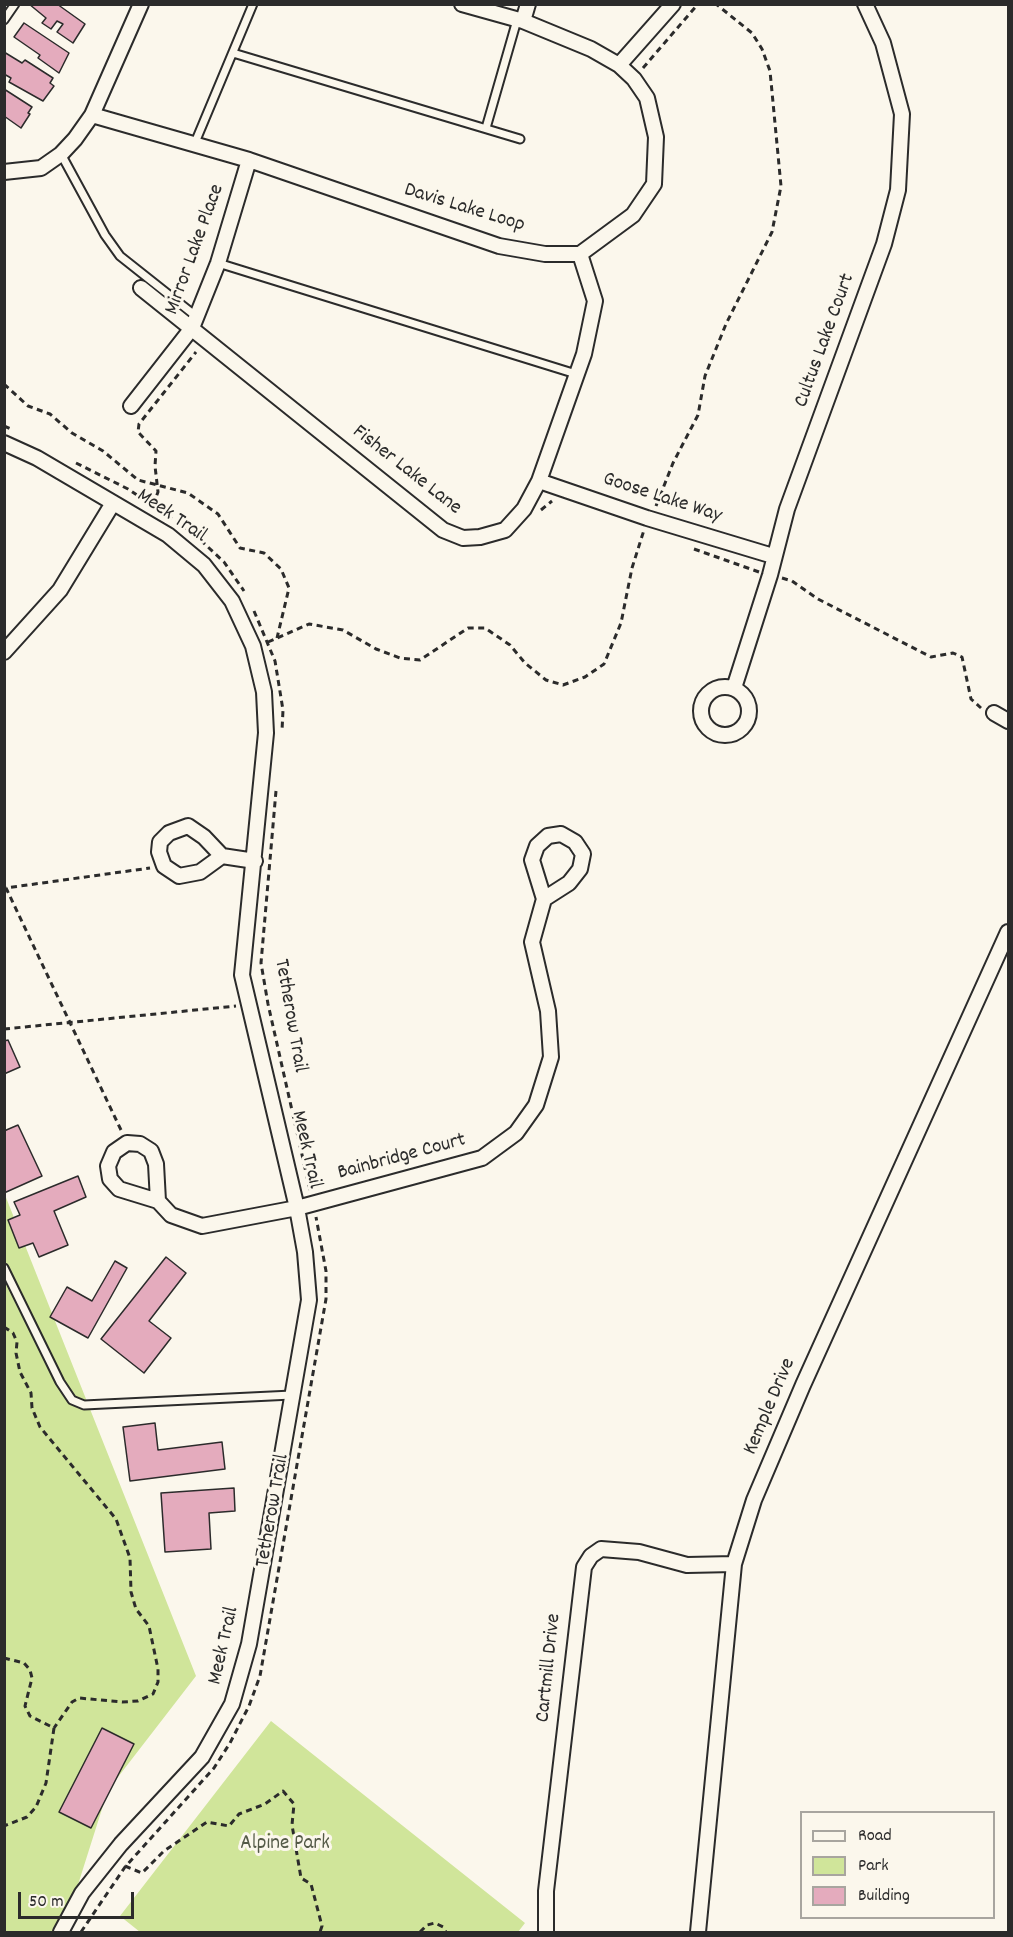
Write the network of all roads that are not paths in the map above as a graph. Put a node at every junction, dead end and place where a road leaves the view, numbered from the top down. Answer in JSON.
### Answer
{"nodes":[{"id":1,"x":15,"y":4,"type":"edge"},
{"id":2,"x":141,"y":4,"type":"edge"},
{"id":3,"x":253,"y":4,"type":"edge"},
{"id":4,"x":462,"y":4,"type":"edge"},
{"id":5,"x":528,"y":4,"type":"edge"},
{"id":6,"x":673,"y":4,"type":"edge"},
{"id":7,"x":865,"y":4,"type":"edge"},
{"id":8,"x":4,"y":20,"type":"edge"},
{"id":9,"x":520,"y":20,"type":"junction"},
{"id":10,"x":233,"y":52,"type":"junction"},
{"id":11,"x":619,"y":65,"type":"junction"},
{"id":12,"x":92,"y":115,"type":"junction"},
{"id":13,"x":486,"y":128,"type":"junction"},
{"id":14,"x":520,"y":139,"type":"dead end"},
{"id":15,"x":194,"y":145,"type":"junction"},
{"id":16,"x":61,"y":154,"type":"junction"},
{"id":17,"x":249,"y":160,"type":"junction"},
{"id":18,"x":4,"y":172,"type":"edge"},
{"id":19,"x":580,"y":254,"type":"junction"},
{"id":20,"x":218,"y":263,"type":"junction"},
{"id":21,"x":141,"y":288,"type":"dead end"},
{"id":22,"x":195,"y":323,"type":"junction"},
{"id":23,"x":576,"y":374,"type":"junction"},
{"id":24,"x":131,"y":406,"type":"dead end"},
{"id":25,"x":4,"y":442,"type":"edge"},
{"id":26,"x":539,"y":481,"type":"junction"},
{"id":27,"x":113,"y":503,"type":"junction"},
{"id":28,"x":773,"y":556,"type":"junction"},
{"id":29,"x":4,"y":652,"type":"edge"},
{"id":30,"x":734,"y":688,"type":"dead end"},
{"id":31,"x":994,"y":713,"type":"road end"},
{"id":32,"x":1008,"y":721,"type":"edge"},
{"id":33,"x":222,"y":856,"type":"junction"},
{"id":34,"x":255,"y":861,"type":"junction"},
{"id":35,"x":544,"y":899,"type":"junction"},
{"id":36,"x":1008,"y":932,"type":"edge"},
{"id":37,"x":158,"y":1201,"type":"junction"},
{"id":38,"x":297,"y":1208,"type":"junction"},
{"id":39,"x":4,"y":1268,"type":"edge"},
{"id":40,"x":292,"y":1395,"type":"junction"},
{"id":41,"x":734,"y":1564,"type":"junction"},
{"id":42,"x":61,"y":1932,"type":"edge"},
{"id":43,"x":546,"y":1932,"type":"edge"},
{"id":44,"x":698,"y":1932,"type":"edge"}],
"edges":[{"from":1,"to":8,"type":"lane"},
{"from":2,"to":12,"type":"street"},
{"from":3,"to":10,"type":"lane"},
{"from":4,"to":9,"type":"street"},
{"from":5,"to":9,"type":"street"},
{"from":6,"to":11,"type":"street"},
{"from":7,"to":28,"type":"street","name":"Cultus Lake Court"},
{"from":9,"to":11,"type":"street"},
{"from":9,"to":13,"type":"lane"},
{"from":10,"to":13,"type":"lane"},
{"from":10,"to":15,"type":"lane"},
{"from":11,"to":19,"type":"street"},
{"from":12,"to":15,"type":"street","name":"Davis Lake Loop"},
{"from":12,"to":16,"type":"street"},
{"from":13,"to":14,"type":"lane"},
{"from":15,"to":17,"type":"street","name":"Davis Lake Loop"},
{"from":16,"to":18,"type":"street"},
{"from":16,"to":22,"type":"lane","name":"Fisher Lake Lane"},
{"from":17,"to":19,"type":"street","name":"Davis Lake Loop"},
{"from":17,"to":20,"type":"street","name":"Mirror Lake Place"},
{"from":19,"to":23,"type":"street","name":"Fisher Lake Lane"},
{"from":20,"to":22,"type":"street","name":"Mirror Lake Place"},
{"from":20,"to":23,"type":"lane"},
{"from":21,"to":22,"type":"street","name":"Fisher Lake Lane"},
{"from":22,"to":24,"type":"street","name":"Mirror Lake Place"},
{"from":22,"to":26,"type":"street","name":"Fisher Lake Lane"},
{"from":23,"to":26,"type":"street","name":"Fisher Lake Lane"},
{"from":25,"to":27,"type":"street","name":"Meek Trail"},
{"from":26,"to":28,"type":"street","name":"Goose Lake Way"},
{"from":27,"to":29,"type":"street"},
{"from":27,"to":34,"type":"street","name":"Meek Trail"},
{"from":28,"to":30,"type":"street","name":"Cultus Lake Court"},
{"from":31,"to":32,"type":"street"},
{"from":33,"to":33,"type":"street"},
{"from":33,"to":34,"type":"street"},
{"from":34,"to":38,"type":"street","name":"Meek Trail"},
{"from":35,"to":35,"type":"street"},
{"from":35,"to":38,"type":"street","name":"Bainbridge Court"},
{"from":36,"to":41,"type":"street","name":"Kemple Drive"},
{"from":37,"to":37,"type":"street"},
{"from":37,"to":38,"type":"street","name":"Bainbridge Court"},
{"from":38,"to":40,"type":"street","name":"Meek Trail"},
{"from":39,"to":40,"type":"lane"},
{"from":40,"to":42,"type":"street","name":"Meek Trail"},
{"from":41,"to":43,"type":"street","name":"Cartmill Drive"},
{"from":41,"to":44,"type":"street","name":"Kemple Drive"}]}
